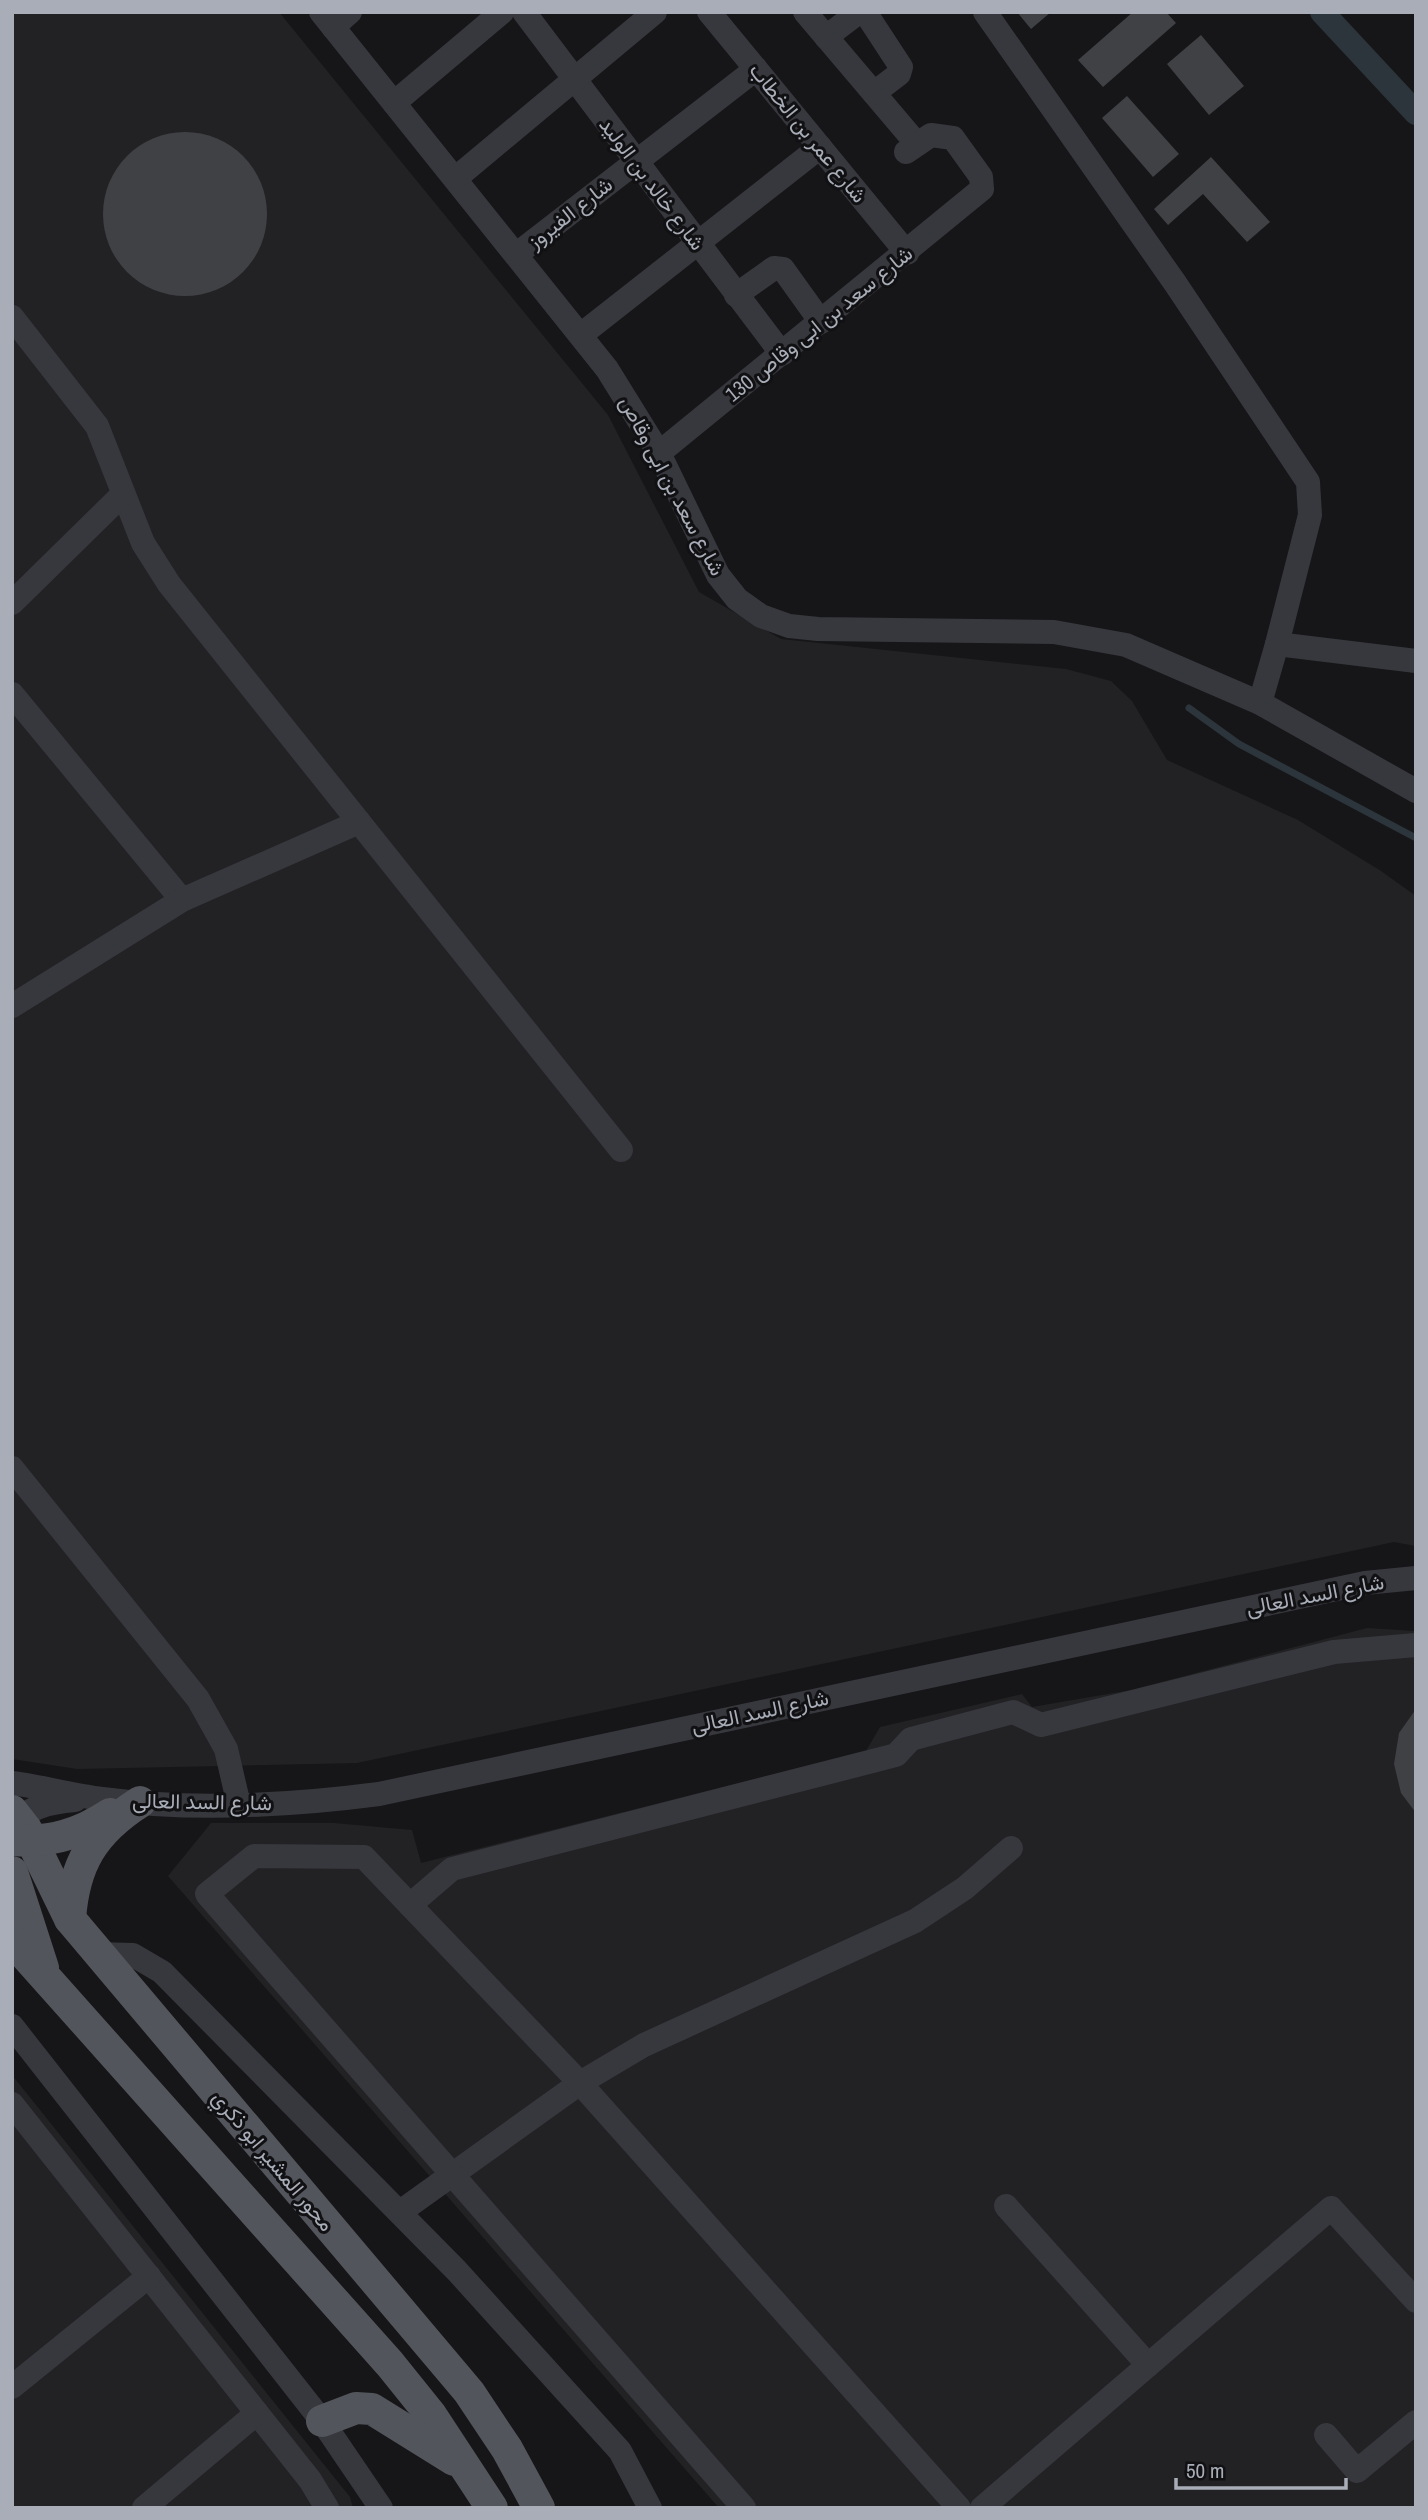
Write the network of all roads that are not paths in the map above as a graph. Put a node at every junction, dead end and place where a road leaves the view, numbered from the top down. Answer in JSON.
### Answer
{"nodes":[{"id":1,"x":502,"y":12,"type":"edge"},
{"id":2,"x":524,"y":12,"type":"edge"},
{"id":3,"x":655,"y":12,"type":"edge"},
{"id":4,"x":709,"y":12,"type":"edge"},
{"id":5,"x":805,"y":12,"type":"edge"},
{"id":6,"x":859,"y":12,"type":"edge"},
{"id":7,"x":865,"y":12,"type":"edge"},
{"id":8,"x":985,"y":12,"type":"edge"},
{"id":9,"x":335,"y":17,"type":"edge"},
{"id":10,"x":826,"y":37,"type":"junction"},
{"id":11,"x":756,"y":69,"type":"junction"},
{"id":12,"x":574,"y":80,"type":"junction"},
{"id":13,"x":874,"y":93,"type":"junction"},
{"id":14,"x":394,"y":103,"type":"junction"},
{"id":15,"x":820,"y":147,"type":"junction"},
{"id":16,"x":635,"y":163,"type":"junction"},
{"id":17,"x":456,"y":178,"type":"junction"},
{"id":18,"x":697,"y":244,"type":"junction"},
{"id":19,"x":907,"y":253,"type":"junction"},
{"id":20,"x":517,"y":254,"type":"junction"},
{"id":21,"x":736,"y":295,"type":"junction"},
{"id":22,"x":12,"y":317,"type":"edge"},
{"id":23,"x":821,"y":322,"type":"junction"},
{"id":24,"x":582,"y":334,"type":"junction"},
{"id":25,"x":782,"y":354,"type":"junction"},
{"id":26,"x":659,"y":453,"type":"junction"},
{"id":27,"x":122,"y":495,"type":"junction"},
{"id":28,"x":12,"y":603,"type":"edge"},
{"id":29,"x":1277,"y":644,"type":"junction"},
{"id":30,"x":1416,"y":661,"type":"edge"},
{"id":31,"x":12,"y":694,"type":"edge"},
{"id":32,"x":1260,"y":702,"type":"junction"},
{"id":33,"x":1416,"y":791,"type":"edge"},
{"id":34,"x":359,"y":822,"type":"junction"},
{"id":35,"x":182,"y":901,"type":"junction"},
{"id":36,"x":12,"y":1006,"type":"edge"},
{"id":37,"x":621,"y":1150,"type":"dead end"},
{"id":38,"x":12,"y":1468,"type":"edge"},
{"id":39,"x":1416,"y":1578,"type":"edge"},
{"id":40,"x":1416,"y":1645,"type":"edge"},
{"id":41,"x":12,"y":1783,"type":"edge"},
{"id":42,"x":121,"y":1801,"type":"junction"},
{"id":43,"x":239,"y":1805,"type":"junction"},
{"id":44,"x":17,"y":1828,"type":"edge"},
{"id":45,"x":1011,"y":1849,"type":"dead end"},
{"id":46,"x":12,"y":1872,"type":"edge"},
{"id":47,"x":410,"y":1905,"type":"junction"},
{"id":48,"x":69,"y":1919,"type":"junction"},
{"id":49,"x":12,"y":1940,"type":"edge"},
{"id":50,"x":97,"y":1954,"type":"junction"},
{"id":51,"x":45,"y":1974,"type":"junction"},
{"id":52,"x":12,"y":2026,"type":"edge"},
{"id":53,"x":580,"y":2083,"type":"junction"},
{"id":54,"x":12,"y":2104,"type":"edge"},
{"id":55,"x":452,"y":2175,"type":"junction"},
{"id":56,"x":1006,"y":2206,"type":"dead end"},
{"id":57,"x":400,"y":2212,"type":"junction"},
{"id":58,"x":149,"y":2276,"type":"junction"},
{"id":59,"x":1416,"y":2301,"type":"edge"},
{"id":60,"x":1148,"y":2365,"type":"junction"},
{"id":61,"x":12,"y":2387,"type":"edge"},
{"id":62,"x":257,"y":2413,"type":"junction"},
{"id":63,"x":322,"y":2420,"type":"junction"},
{"id":64,"x":1416,"y":2422,"type":"edge"},
{"id":65,"x":1326,"y":2435,"type":"dead end"},
{"id":66,"x":468,"y":2469,"type":"junction"},
{"id":67,"x":144,"y":2508,"type":"edge"},
{"id":68,"x":327,"y":2508,"type":"edge"},
{"id":69,"x":381,"y":2508,"type":"edge"},
{"id":70,"x":492,"y":2508,"type":"edge"},
{"id":71,"x":539,"y":2508,"type":"edge"},
{"id":72,"x":650,"y":2508,"type":"edge"},
{"id":73,"x":744,"y":2508,"type":"edge"},
{"id":74,"x":959,"y":2508,"type":"edge"},
{"id":75,"x":982,"y":2508,"type":"edge"}],
"edges":[{"from":1,"to":14,"type":"street"},
{"from":2,"to":12,"type":"street","name":"شارع خالد بن الوليد"},
{"from":3,"to":12,"type":"street"},
{"from":4,"to":11,"type":"street","name":"شارع عمر بن الخطاب"},
{"from":5,"to":10,"type":"street"},
{"from":6,"to":10,"type":"street"},
{"from":7,"to":13,"type":"street"},
{"from":8,"to":29,"type":"street"},
{"from":9,"to":14,"type":"street","name":"شارع سعد بن ابى وقاص"},
{"from":10,"to":13,"type":"street"},
{"from":11,"to":15,"type":"street","name":"شارع عمر بن الخطاب"},
{"from":11,"to":16,"type":"street","name":"شارع الفيروز"},
{"from":12,"to":16,"type":"street","name":"شارع خالد بن الوليد"},
{"from":12,"to":17,"type":"street"},
{"from":13,"to":19,"type":"street","name":"شارع سعد بن ابى وقاص 130"},
{"from":14,"to":17,"type":"street","name":"شارع سعد بن ابى وقاص"},
{"from":15,"to":18,"type":"street"},
{"from":15,"to":19,"type":"street","name":"شارع عمر بن الخطاب"},
{"from":16,"to":18,"type":"street","name":"شارع خالد بن الوليد"},
{"from":16,"to":20,"type":"street","name":"شارع الفيروز"},
{"from":17,"to":20,"type":"street","name":"شارع سعد بن ابى وقاص"},
{"from":18,"to":21,"type":"street","name":"شارع خالد بن الوليد"},
{"from":18,"to":24,"type":"street"},
{"from":19,"to":23,"type":"street","name":"شارع سعد بن ابى وقاص 130"},
{"from":20,"to":24,"type":"street","name":"شارع سعد بن ابى وقاص"},
{"from":21,"to":23,"type":"street"},
{"from":21,"to":25,"type":"street","name":"شارع خالد بن الوليد"},
{"from":22,"to":27,"type":"street"},
{"from":23,"to":25,"type":"street","name":"شارع سعد بن ابى وقاص 130"},
{"from":24,"to":26,"type":"street","name":"شارع سعد بن ابى وقاص"},
{"from":25,"to":26,"type":"street","name":"شارع سعد بن ابى وقاص 130"},
{"from":26,"to":32,"type":"street","name":"شارع سعد بن ابى وقاص"},
{"from":27,"to":28,"type":"street"},
{"from":27,"to":34,"type":"street"},
{"from":29,"to":30,"type":"street"},
{"from":29,"to":32,"type":"street"},
{"from":31,"to":35,"type":"street"},
{"from":32,"to":33,"type":"street","name":"شارع سعد بن ابى وقاص"},
{"from":34,"to":35,"type":"street"},
{"from":34,"to":37,"type":"street"},
{"from":35,"to":36,"type":"street"},
{"from":38,"to":43,"type":"street"},
{"from":39,"to":43,"type":"street","name":"شارع السد العالى"},
{"from":40,"to":47,"type":"street"},
{"from":41,"to":42,"type":"street","name":"شارع السد العالى"},
{"from":42,"to":43,"type":"street","name":"شارع السد العالى"},
{"from":42,"to":44,"type":"main road"},
{"from":42,"to":48,"type":"main road"},
{"from":44,"to":48,"type":"main road","name":"محور المشير ابو ذكري"},
{"from":45,"to":53,"type":"street"},
{"from":46,"to":51,"type":"main road"},
{"from":47,"to":53,"type":"street"},
{"from":47,"to":55,"type":"street"},
{"from":48,"to":50,"type":"main road","name":"محور المشير ابو ذكري"},
{"from":49,"to":51,"type":"main road"},
{"from":50,"to":57,"type":"street"},
{"from":50,"to":71,"type":"main road","name":"محور المشير ابو ذكري"},
{"from":51,"to":66,"type":"main road"},
{"from":52,"to":63,"type":"street"},
{"from":53,"to":55,"type":"street"},
{"from":53,"to":74,"type":"street"},
{"from":54,"to":58,"type":"street"},
{"from":55,"to":57,"type":"street"},
{"from":55,"to":73,"type":"street"},
{"from":56,"to":60,"type":"street"},
{"from":57,"to":72,"type":"street"},
{"from":58,"to":61,"type":"street"},
{"from":58,"to":62,"type":"street"},
{"from":59,"to":60,"type":"street"},
{"from":60,"to":75,"type":"street"},
{"from":62,"to":67,"type":"street"},
{"from":62,"to":68,"type":"street"},
{"from":63,"to":66,"type":"main road"},
{"from":63,"to":69,"type":"street"},
{"from":64,"to":65,"type":"street"},
{"from":66,"to":70,"type":"main road"}]}
